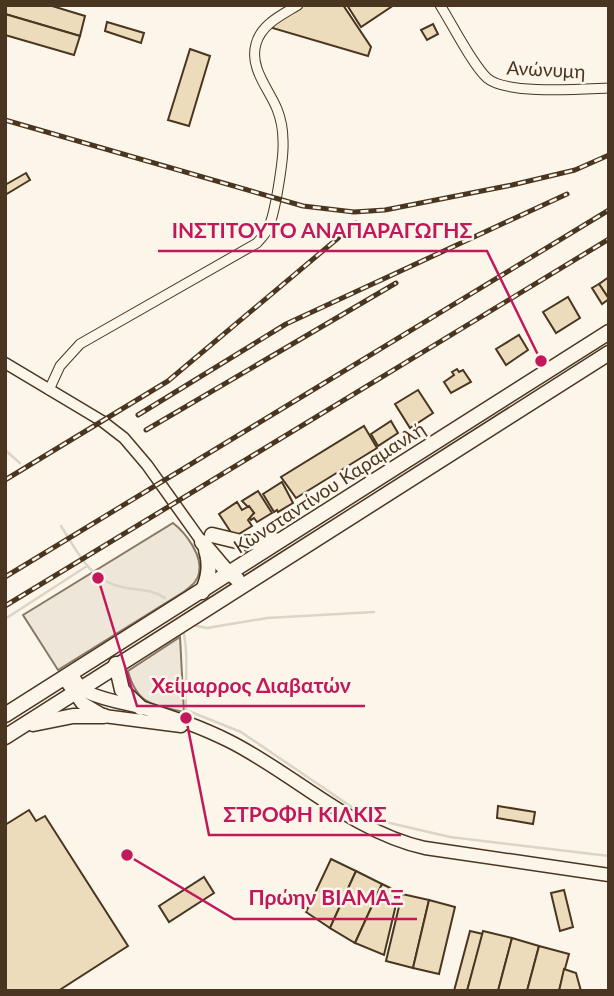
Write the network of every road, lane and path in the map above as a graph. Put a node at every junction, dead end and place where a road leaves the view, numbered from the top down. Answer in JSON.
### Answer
{"nodes":[{"id":1,"x":298,"y":5,"type":"edge"},
{"id":2,"x":440,"y":5,"type":"edge"},
{"id":3,"x":609,"y":88,"type":"edge"},
{"id":4,"x":609,"y":332,"type":"edge"},
{"id":5,"x":609,"y":353,"type":"edge"},
{"id":6,"x":5,"y":363,"type":"edge"},
{"id":7,"x":49,"y":390,"type":"junction"},
{"id":8,"x":286,"y":537,"type":"junction"},
{"id":9,"x":207,"y":539,"type":"junction"},
{"id":10,"x":236,"y":570,"type":"junction"},
{"id":11,"x":246,"y":584,"type":"junction"},
{"id":12,"x":202,"y":592,"type":"junction"},
{"id":13,"x":116,"y":664,"type":"junction"},
{"id":14,"x":67,"y":676,"type":"junction"},
{"id":15,"x":77,"y":690,"type":"junction"},
{"id":16,"x":141,"y":708,"type":"junction"},
{"id":17,"x":5,"y":715,"type":"edge"},
{"id":18,"x":104,"y":716,"type":"junction"},
{"id":19,"x":192,"y":726,"type":"junction"},
{"id":20,"x":10,"y":733,"type":"edge"},
{"id":21,"x":609,"y":875,"type":"edge"}],
"edges":[{"from":1,"to":7,"type":"street"},
{"from":2,"to":3,"type":"street","name":"Ανώνυμη"},
{"from":4,"to":8,"type":"main road","name":"Κωνσταντίνου Καραμανλή"},
{"from":5,"to":11,"type":"main road","name":"Κωνσταντίνου Καραμανλή"},
{"from":6,"to":7,"type":"street"},
{"from":7,"to":9,"type":"street"},
{"from":8,"to":9,"type":"main road"},
{"from":8,"to":10,"type":"main road","name":"Κωνσταντίνου Καραμανλή"},
{"from":9,"to":10,"type":"main road"},
{"from":9,"to":12,"type":"main road"},
{"from":10,"to":11,"type":"main road"},
{"from":10,"to":12,"type":"main road","name":"Κωνσταντίνου Καραμανλή"},
{"from":11,"to":13,"type":"main road","name":"Κωνσταντίνου Καραμανλή"},
{"from":12,"to":14,"type":"main road","name":"Κωνσταντίνου Καραμανλή"},
{"from":13,"to":15,"type":"main road","name":"Κωνσταντίνου Καραμανλή"},
{"from":13,"to":16,"type":"main road"},
{"from":14,"to":15,"type":"main road"},
{"from":14,"to":17,"type":"main road","name":"Κωνσταντίνου Καραμανλή"},
{"from":15,"to":16,"type":"main road"},
{"from":15,"to":18,"type":"main road"},
{"from":15,"to":20,"type":"main road","name":"Κωνσταντίνου Καραμανλή"},
{"from":16,"to":19,"type":"main road"},
{"from":18,"to":19,"type":"main road"},
{"from":18,"to":20,"type":"main road"},
{"from":19,"to":21,"type":"main road"}]}
